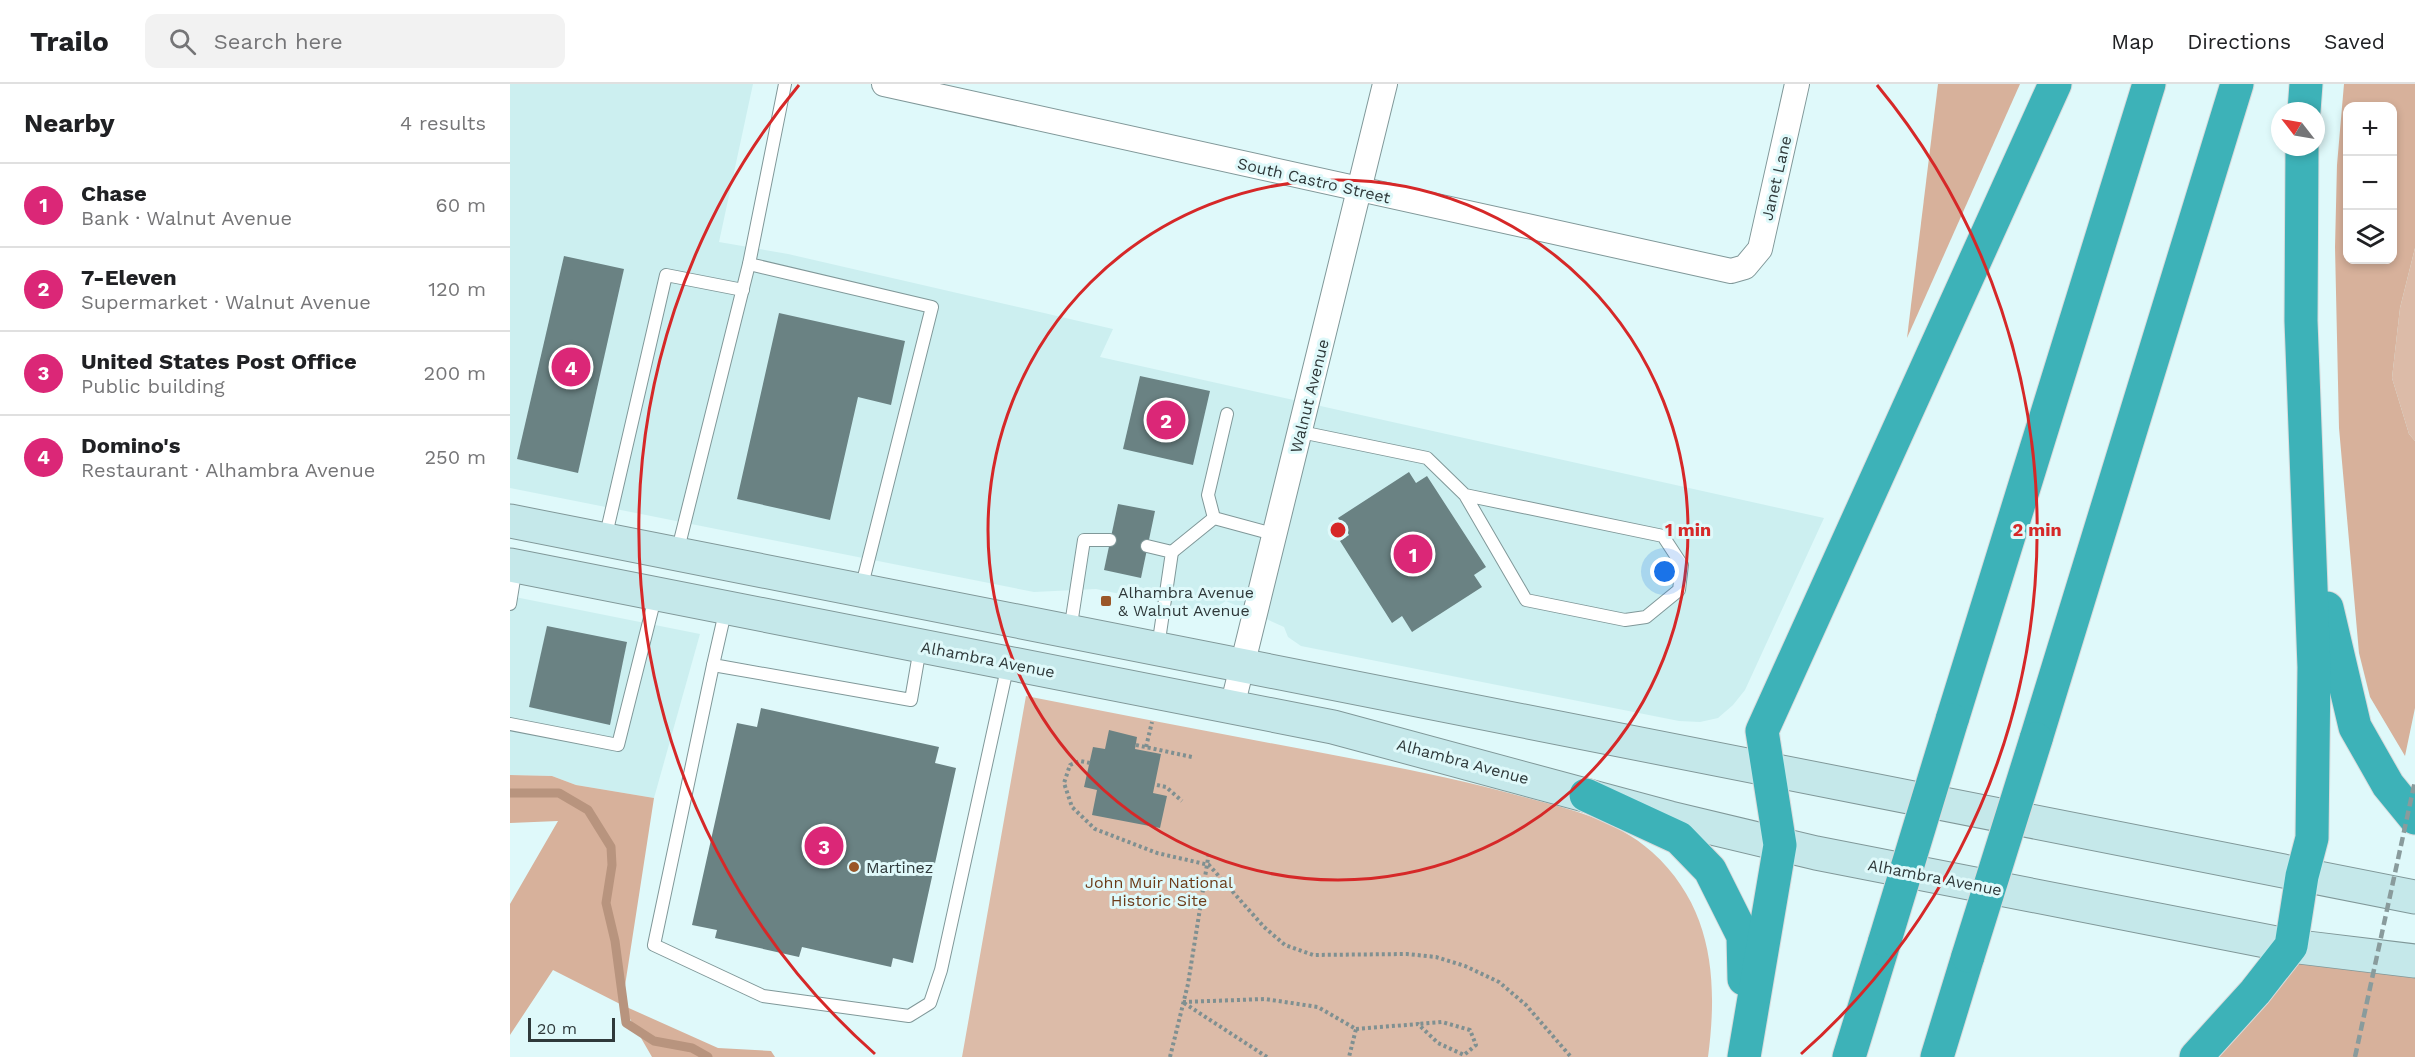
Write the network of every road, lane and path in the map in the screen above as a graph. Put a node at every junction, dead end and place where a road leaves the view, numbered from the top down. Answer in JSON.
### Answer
{"nodes":[{"id":1,"x":784,"y":84,"type":"edge"},
{"id":2,"x":884,"y":84,"type":"edge"},
{"id":3,"x":1385,"y":84,"type":"edge"},
{"id":4,"x":1797,"y":84,"type":"edge"},
{"id":5,"x":2055,"y":84,"type":"edge"},
{"id":6,"x":2149,"y":84,"type":"edge"},
{"id":7,"x":2237,"y":84,"type":"edge"},
{"id":8,"x":2306,"y":84,"type":"edge"},
{"id":9,"x":2305,"y":102,"type":"edge"},
{"id":10,"x":2302,"y":156,"type":"edge"},
{"id":11,"x":1359,"y":190,"type":"junction"},
{"id":12,"x":749,"y":264,"type":"junction"},
{"id":13,"x":1745,"y":267,"type":"joint"},
{"id":14,"x":743,"y":290,"type":"junction"},
{"id":15,"x":1227,"y":414,"type":"dead end"},
{"id":16,"x":1301,"y":432,"type":"junction"},
{"id":17,"x":1466,"y":495,"type":"junction"},
{"id":18,"x":1214,"y":518,"type":"junction"},
{"id":19,"x":510,"y":521,"type":"edge"},
{"id":20,"x":1273,"y":534,"type":"junction"},
{"id":21,"x":605,"y":540,"type":"junction"},
{"id":22,"x":1110,"y":540,"type":"dead end"},
{"id":23,"x":2310,"y":540,"type":"junction"},
{"id":24,"x":1147,"y":546,"type":"dead end"},
{"id":25,"x":1172,"y":552,"type":"junction"},
{"id":26,"x":677,"y":554,"type":"junction"},
{"id":27,"x":513,"y":565,"type":"edge"},
{"id":28,"x":861,"y":591,"type":"junction"},
{"id":29,"x":657,"y":593,"type":"junction"},
{"id":30,"x":510,"y":604,"type":"edge"},
{"id":31,"x":726,"y":607,"type":"junction"},
{"id":32,"x":1070,"y":632,"type":"junction"},
{"id":33,"x":921,"y":645,"type":"junction"},
{"id":34,"x":1157,"y":649,"type":"junction"},
{"id":35,"x":1009,"y":663,"type":"junction"},
{"id":36,"x":712,"y":665,"type":"junction"},
{"id":37,"x":1242,"y":665,"type":"junction"},
{"id":38,"x":1232,"y":707,"type":"junction"},
{"id":39,"x":1153,"y":716,"type":"dead end"},
{"id":40,"x":510,"y":724,"type":"edge"},
{"id":41,"x":1136,"y":745,"type":"dead end"},
{"id":42,"x":1146,"y":747,"type":"junction"},
{"id":43,"x":1192,"y":757,"type":"dead end"},
{"id":44,"x":1090,"y":764,"type":"dead end"},
{"id":45,"x":1770,"y":768,"type":"junction"},
{"id":46,"x":1157,"y":785,"type":"dead end"},
{"id":47,"x":1586,"y":795,"type":"junction"},
{"id":48,"x":1182,"y":801,"type":"dead end"},
{"id":49,"x":2415,"y":818,"type":"edge"},
{"id":50,"x":1780,"y":845,"type":"junction"},
{"id":51,"x":1209,"y":852,"type":"dead end"},
{"id":52,"x":1209,"y":866,"type":"junction"},
{"id":53,"x":2302,"y":876,"type":"junction"},
{"id":54,"x":2415,"y":897,"type":"edge"},
{"id":55,"x":2291,"y":946,"type":"junction"},
{"id":56,"x":2415,"y":961,"type":"edge"},
{"id":57,"x":1183,"y":1002,"type":"junction"},
{"id":58,"x":1418,"y":1024,"type":"junction"},
{"id":59,"x":1356,"y":1029,"type":"junction"},
{"id":60,"x":1744,"y":1056,"type":"edge"},
{"id":61,"x":1170,"y":1057,"type":"edge"},
{"id":62,"x":1267,"y":1057,"type":"edge"},
{"id":63,"x":1349,"y":1057,"type":"edge"},
{"id":64,"x":1571,"y":1057,"type":"edge"},
{"id":65,"x":1849,"y":1057,"type":"edge"},
{"id":66,"x":1937,"y":1057,"type":"edge"},
{"id":67,"x":2196,"y":1057,"type":"edge"}],
"edges":[{"from":1,"to":12,"type":"lane"},
{"from":2,"to":11,"type":"street","name":"South Castro Street"},
{"from":3,"to":11,"type":"street","name":"Walnut Avenue"},
{"from":4,"to":13,"type":"street","name":"Janet Lane"},
{"from":5,"to":45,"type":"highway"},
{"from":6,"to":65,"type":"highway","bridge":true},
{"from":7,"to":66,"type":"highway","bridge":true},
{"from":8,"to":9,"type":"highway"},
{"from":10,"to":23,"type":"highway"},
{"from":11,"to":13,"type":"street","name":"South Castro Street"},
{"from":11,"to":16,"type":"street","name":"Walnut Avenue"},
{"from":12,"to":14,"type":"lane"},
{"from":12,"to":28,"type":"lane"},
{"from":14,"to":21,"type":"lane"},
{"from":14,"to":26,"type":"lane"},
{"from":15,"to":18,"type":"lane"},
{"from":16,"to":17,"type":"lane"},
{"from":16,"to":20,"type":"street","name":"Walnut Avenue"},
{"from":17,"to":17,"type":"lane"},
{"from":18,"to":20,"type":"lane"},
{"from":18,"to":25,"type":"lane"},
{"from":19,"to":21,"type":"main road"},
{"from":20,"to":37,"type":"street","name":"Walnut Avenue"},
{"from":21,"to":26,"type":"main road"},
{"from":22,"to":32,"type":"lane"},
{"from":23,"to":49,"type":"highway"},
{"from":23,"to":53,"type":"highway"},
{"from":24,"to":25,"type":"lane"},
{"from":25,"to":34,"type":"lane"},
{"from":26,"to":28,"type":"main road"},
{"from":27,"to":29,"type":"main road","name":"Alhambra Avenue"},
{"from":27,"to":30,"type":"lane"},
{"from":28,"to":32,"type":"main road"},
{"from":29,"to":31,"type":"main road","name":"Alhambra Avenue"},
{"from":29,"to":40,"type":"lane"},
{"from":31,"to":33,"type":"main road","name":"Alhambra Avenue"},
{"from":31,"to":36,"type":"lane"},
{"from":32,"to":34,"type":"main road"},
{"from":33,"to":35,"type":"main road","name":"Alhambra Avenue"},
{"from":33,"to":36,"type":"lane"},
{"from":34,"to":37,"type":"main road"},
{"from":35,"to":36,"type":"lane"},
{"from":35,"to":38,"type":"main road","name":"Alhambra Avenue"},
{"from":37,"to":38,"type":"street","name":"Walnut Avenue"},
{"from":37,"to":45,"type":"main road"},
{"from":38,"to":47,"type":"main road","name":"Alhambra Avenue"},
{"from":39,"to":42,"type":"path"},
{"from":41,"to":42,"type":"path"},
{"from":42,"to":43,"type":"path"},
{"from":44,"to":52,"type":"path"},
{"from":45,"to":50,"type":"highway"},
{"from":45,"to":53,"type":"main road"},
{"from":46,"to":48,"type":"path"},
{"from":47,"to":50,"type":"main road","name":"Alhambra Avenue"},
{"from":47,"to":60,"type":"highway"},
{"from":50,"to":55,"type":"main road","name":"Alhambra Avenue"},
{"from":50,"to":60,"type":"highway"},
{"from":51,"to":52,"type":"path"},
{"from":52,"to":57,"type":"path"},
{"from":52,"to":64,"type":"path"},
{"from":53,"to":54,"type":"main road"},
{"from":53,"to":55,"type":"highway"},
{"from":55,"to":56,"type":"main road","name":"Alhambra Avenue"},
{"from":55,"to":67,"type":"highway"},
{"from":57,"to":59,"type":"path"},
{"from":57,"to":61,"type":"path"},
{"from":57,"to":62,"type":"path"},
{"from":58,"to":58,"type":"path"},
{"from":58,"to":59,"type":"path"},
{"from":59,"to":63,"type":"path"}]}
